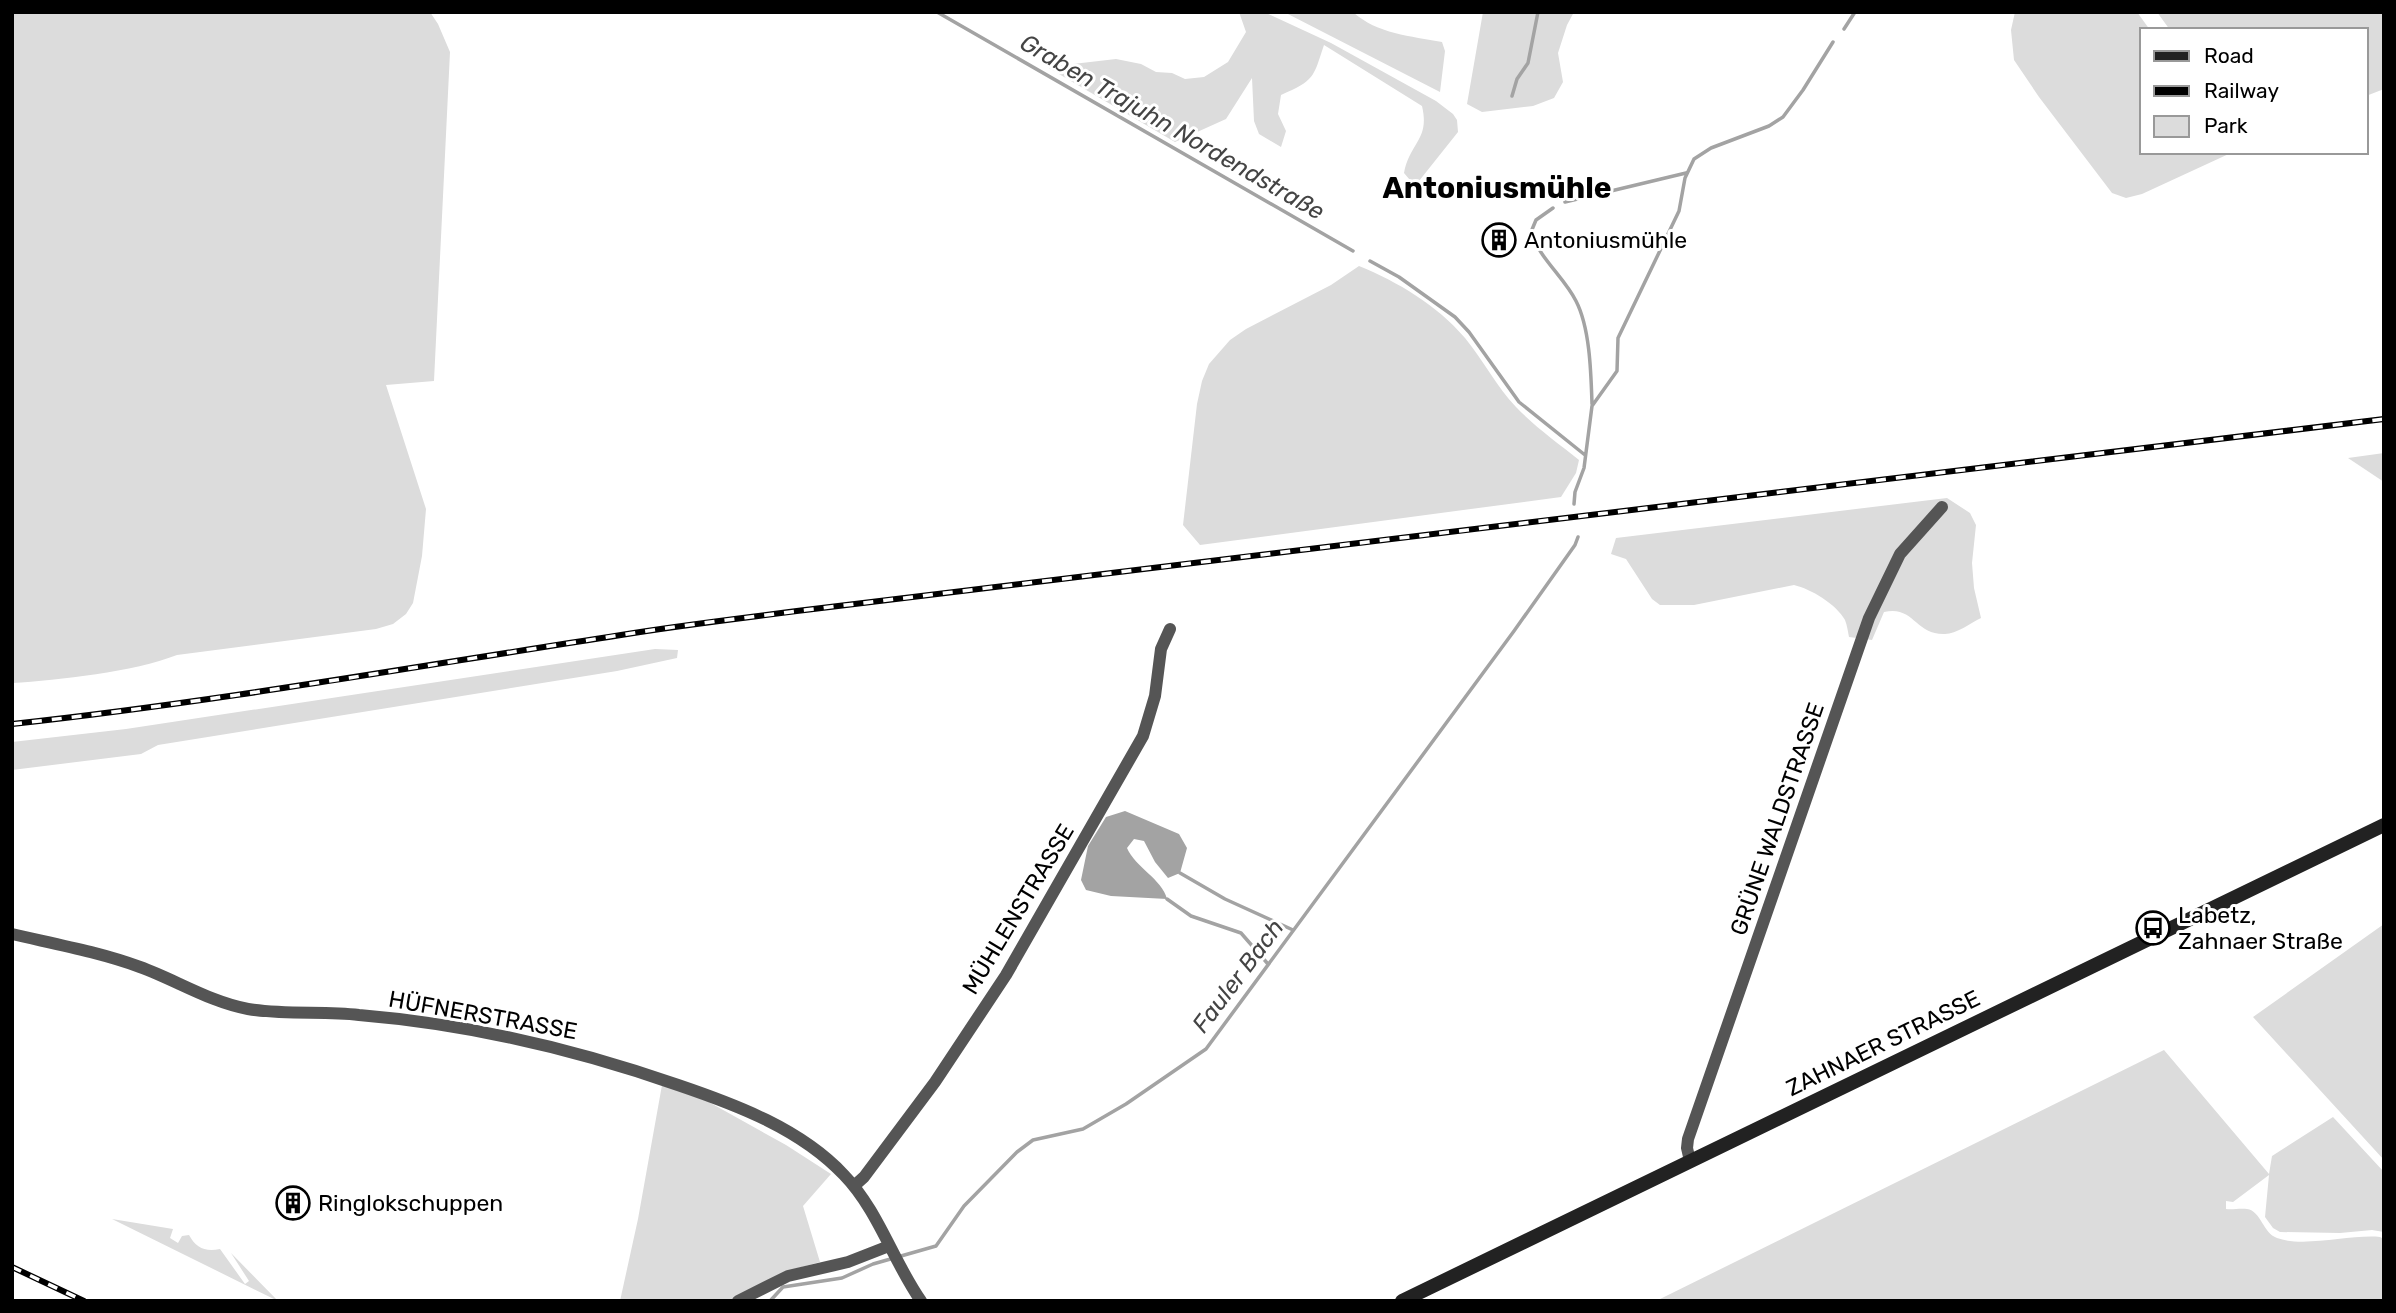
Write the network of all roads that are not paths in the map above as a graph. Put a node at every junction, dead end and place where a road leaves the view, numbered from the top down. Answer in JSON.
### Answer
{"nodes":[{"id":1,"x":1942,"y":507,"type":"dead end"},
{"id":2,"x":1170,"y":629,"type":"dead end"},
{"id":3,"x":2384,"y":825,"type":"edge"},
{"id":4,"x":12,"y":934,"type":"edge"},
{"id":5,"x":1690,"y":1161,"type":"junction"},
{"id":6,"x":854,"y":1186,"type":"junction"},
{"id":7,"x":890,"y":1249,"type":"junction"},
{"id":8,"x":738,"y":1301,"type":"edge"},
{"id":9,"x":921,"y":1301,"type":"edge"},
{"id":10,"x":1402,"y":1301,"type":"edge"}],
"edges":[{"from":1,"to":5,"type":"street","name":"GRÜNE WALDSTRASSE"},
{"from":2,"to":6,"type":"street","name":"MÜHLENSTRASSE"},
{"from":3,"to":5,"type":"main road","name":"ZAHNAER STRASSE"},
{"from":4,"to":6,"type":"street","name":"HÜFNERSTRASSE"},
{"from":5,"to":10,"type":"main road","name":"ZAHNAER STRASSE"},
{"from":6,"to":7,"type":"street","name":"HÜFNERSTRASSE"},
{"from":7,"to":8,"type":"street"},
{"from":7,"to":9,"type":"street","name":"HÜFNERSTRASSE"}]}
